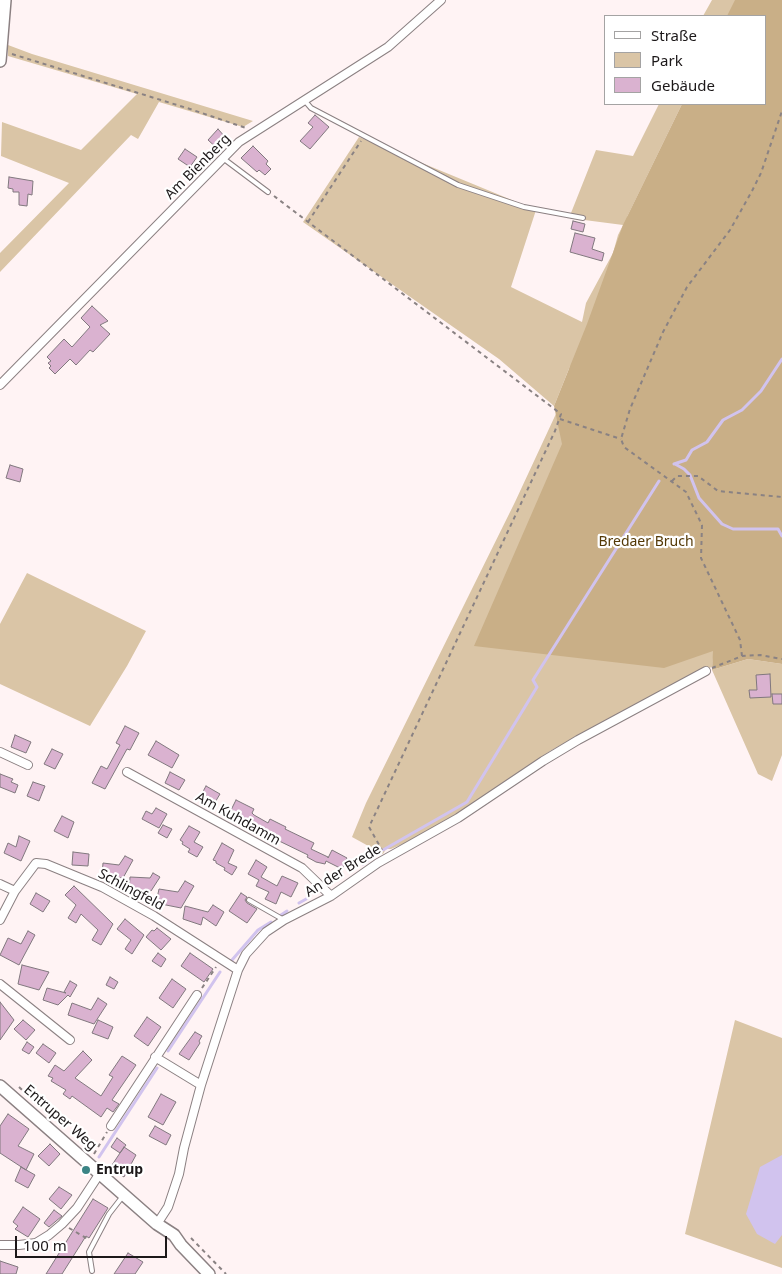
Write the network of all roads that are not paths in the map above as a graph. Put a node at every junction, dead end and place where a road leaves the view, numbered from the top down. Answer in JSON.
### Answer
{"nodes":[{"id":1,"x":4,"y":0,"type":"edge"},
{"id":2,"x":441,"y":0,"type":"edge"},
{"id":3,"x":1,"y":51,"type":"edge"},
{"id":4,"x":0,"y":62,"type":"edge"},
{"id":5,"x":304,"y":100,"type":"junction"},
{"id":6,"x":223,"y":158,"type":"junction"},
{"id":7,"x":268,"y":192,"type":"road end"},
{"id":8,"x":583,"y":218,"type":"dead end"},
{"id":9,"x":0,"y":385,"type":"edge"},
{"id":10,"x":706,"y":671,"type":"road end"},
{"id":11,"x":0,"y":752,"type":"edge"},
{"id":12,"x":28,"y":765,"type":"dead end"},
{"id":13,"x":127,"y":772,"type":"dead end"},
{"id":14,"x":0,"y":884,"type":"edge"},
{"id":15,"x":15,"y":891,"type":"junction"},
{"id":16,"x":331,"y":896,"type":"junction"},
{"id":17,"x":250,"y":900,"type":"dead end"},
{"id":18,"x":0,"y":920,"type":"edge"},
{"id":19,"x":284,"y":920,"type":"junction"},
{"id":20,"x":238,"y":970,"type":"junction"},
{"id":21,"x":0,"y":984,"type":"edge"},
{"id":22,"x":197,"y":995,"type":"road end"},
{"id":23,"x":70,"y":1040,"type":"dead end"},
{"id":24,"x":155,"y":1057,"type":"junction"},
{"id":25,"x":201,"y":1085,"type":"junction"},
{"id":26,"x":0,"y":1086,"type":"edge"},
{"id":27,"x":111,"y":1126,"type":"road end"},
{"id":28,"x":100,"y":1173,"type":"junction"},
{"id":29,"x":124,"y":1195,"type":"junction"},
{"id":30,"x":161,"y":1227,"type":"junction"},
{"id":31,"x":0,"y":1245,"type":"edge"},
{"id":32,"x":92,"y":1271,"type":"dead end"},
{"id":33,"x":209,"y":1274,"type":"edge"}],
"edges":[{"from":1,"to":3,"type":"main road"},
{"from":2,"to":5,"type":"street","name":"Am Bienberg"},
{"from":3,"to":4,"type":"main road"},
{"from":5,"to":6,"type":"street","name":"Am Bienberg"},
{"from":5,"to":8,"type":"lane"},
{"from":6,"to":7,"type":"lane"},
{"from":6,"to":9,"type":"street","name":"Am Bienberg"},
{"from":10,"to":16,"type":"street","name":"An der Brede"},
{"from":11,"to":12,"type":"street"},
{"from":13,"to":16,"type":"street","name":"Am Kuhdamm"},
{"from":14,"to":15,"type":"street"},
{"from":15,"to":18,"type":"street","name":"Schlingfeld"},
{"from":15,"to":20,"type":"street","name":"Schlingfeld"},
{"from":16,"to":19,"type":"street","name":"An der Brede"},
{"from":17,"to":19,"type":"lane"},
{"from":19,"to":20,"type":"street","name":"An der Brede"},
{"from":20,"to":25,"type":"street","name":"An der Brede"},
{"from":21,"to":23,"type":"street"},
{"from":22,"to":24,"type":"street"},
{"from":24,"to":25,"type":"street"},
{"from":24,"to":27,"type":"street"},
{"from":25,"to":30,"type":"street","name":"An der Brede"},
{"from":26,"to":28,"type":"main road","name":"Entruper Weg"},
{"from":28,"to":29,"type":"main road","name":"Entruper Weg"},
{"from":28,"to":31,"type":"street"},
{"from":29,"to":30,"type":"main road","name":"Entruper Weg"},
{"from":29,"to":32,"type":"lane"},
{"from":30,"to":33,"type":"main road","name":"Entruper Weg"}]}
